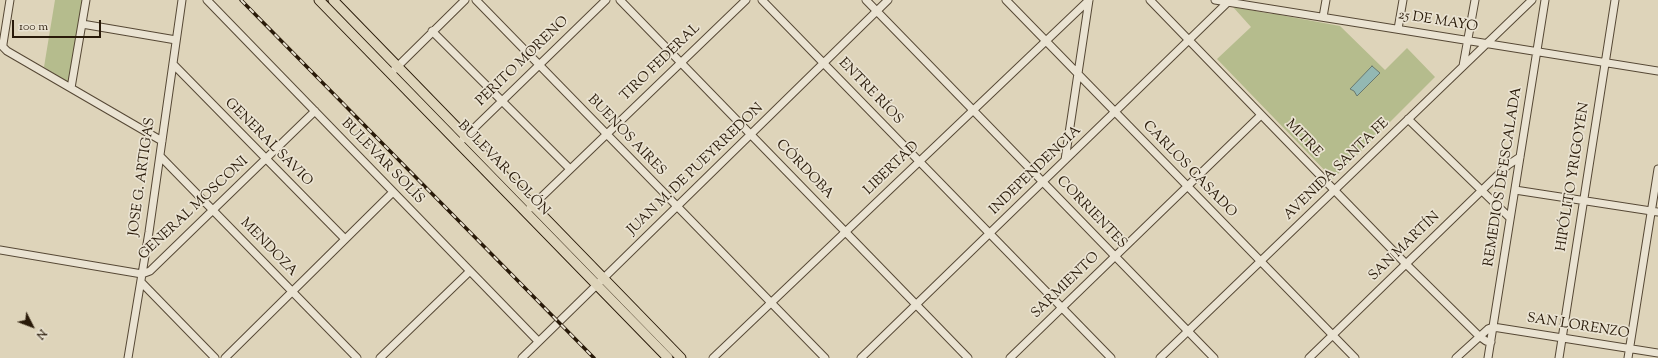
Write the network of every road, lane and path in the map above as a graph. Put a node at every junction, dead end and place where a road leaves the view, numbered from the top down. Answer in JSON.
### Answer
{"nodes":[{"id":1,"x":10,"y":0,"type":"edge"},
{"id":2,"x":86,"y":0,"type":"edge"},
{"id":3,"x":182,"y":0,"type":"edge"},
{"id":4,"x":207,"y":0,"type":"edge"},
{"id":5,"x":319,"y":0,"type":"edge"},
{"id":6,"x":333,"y":0,"type":"edge"},
{"id":7,"x":465,"y":0,"type":"edge"},
{"id":8,"x":476,"y":0,"type":"edge"},
{"id":9,"x":606,"y":0,"type":"edge"},
{"id":10,"x":620,"y":0,"type":"edge"},
{"id":11,"x":746,"y":0,"type":"edge"},
{"id":12,"x":762,"y":0,"type":"edge"},
{"id":13,"x":866,"y":0,"type":"edge"},
{"id":14,"x":888,"y":0,"type":"edge"},
{"id":15,"x":1006,"y":0,"type":"edge"},
{"id":16,"x":1089,"y":0,"type":"edge"},
{"id":17,"x":1150,"y":0,"type":"edge"},
{"id":18,"x":1215,"y":0,"type":"edge"},
{"id":19,"x":1326,"y":0,"type":"edge"},
{"id":20,"x":1403,"y":0,"type":"edge"},
{"id":21,"x":1475,"y":0,"type":"edge"},
{"id":22,"x":1532,"y":0,"type":"edge"},
{"id":23,"x":1545,"y":0,"type":"edge"},
{"id":24,"x":1615,"y":0,"type":"edge"},
{"id":25,"x":1228,"y":2,"type":"junction"},
{"id":26,"x":1247,"y":3,"type":"edge"},
{"id":27,"x":877,"y":11,"type":"junction"},
{"id":28,"x":1323,"y":17,"type":"junction"},
{"id":29,"x":82,"y":24,"type":"junction"},
{"id":30,"x":1398,"y":29,"type":"junction"},
{"id":31,"x":432,"y":31,"type":"junction"},
{"id":32,"x":176,"y":40,"type":"junction"},
{"id":33,"x":1189,"y":40,"type":"junction"},
{"id":34,"x":1468,"y":40,"type":"junction"},
{"id":35,"x":1046,"y":41,"type":"junction"},
{"id":36,"x":1487,"y":43,"type":"junction"},
{"id":37,"x":1537,"y":51,"type":"junction"},
{"id":38,"x":680,"y":62,"type":"junction"},
{"id":39,"x":1605,"y":62,"type":"junction"},
{"id":40,"x":824,"y":63,"type":"junction"},
{"id":41,"x":172,"y":64,"type":"junction"},
{"id":42,"x":539,"y":65,"type":"junction"},
{"id":43,"x":397,"y":66,"type":"junction"},
{"id":44,"x":1463,"y":66,"type":"junction"},
{"id":45,"x":1658,"y":71,"type":"edge"},
{"id":46,"x":390,"y":73,"type":"junction"},
{"id":47,"x":1078,"y":74,"type":"junction"},
{"id":48,"x":71,"y":88,"type":"junction"},
{"id":49,"x":502,"y":101,"type":"junction"},
{"id":50,"x":973,"y":110,"type":"junction"},
{"id":51,"x":315,"y":111,"type":"junction"},
{"id":52,"x":1114,"y":113,"type":"junction"},
{"id":53,"x":1261,"y":115,"type":"junction"},
{"id":54,"x":1408,"y":119,"type":"junction"},
{"id":55,"x":607,"y":134,"type":"junction"},
{"id":56,"x":751,"y":134,"type":"junction"},
{"id":57,"x":466,"y":136,"type":"junction"},
{"id":58,"x":162,"y":141,"type":"junction"},
{"id":59,"x":459,"y":143,"type":"junction"},
{"id":60,"x":160,"y":156,"type":"junction"},
{"id":61,"x":1520,"y":157,"type":"junction"},
{"id":62,"x":266,"y":159,"type":"junction"},
{"id":63,"x":1065,"y":160,"type":"junction"},
{"id":64,"x":919,"y":161,"type":"junction"},
{"id":65,"x":1658,"y":169,"type":"edge"},
{"id":66,"x":570,"y":170,"type":"junction"},
{"id":67,"x":1043,"y":182,"type":"junction"},
{"id":68,"x":1187,"y":187,"type":"junction"},
{"id":69,"x":1334,"y":190,"type":"junction"},
{"id":70,"x":1515,"y":190,"type":"junction"},
{"id":71,"x":1482,"y":191,"type":"junction"},
{"id":72,"x":393,"y":192,"type":"junction"},
{"id":73,"x":1584,"y":200,"type":"junction"},
{"id":74,"x":533,"y":205,"type":"junction"},
{"id":75,"x":677,"y":206,"type":"junction"},
{"id":76,"x":213,"y":211,"type":"junction"},
{"id":77,"x":1655,"y":211,"type":"edge"},
{"id":78,"x":525,"y":212,"type":"junction"},
{"id":79,"x":1510,"y":218,"type":"junction"},
{"id":80,"x":845,"y":232,"type":"junction"},
{"id":81,"x":990,"y":233,"type":"junction"},
{"id":82,"x":345,"y":239,"type":"junction"},
{"id":83,"x":0,"y":250,"type":"edge"},
{"id":84,"x":1115,"y":256,"type":"junction"},
{"id":85,"x":1260,"y":262,"type":"junction"},
{"id":86,"x":1406,"y":264,"type":"junction"},
{"id":87,"x":470,"y":271,"type":"junction"},
{"id":88,"x":142,"y":274,"type":"junction"},
{"id":89,"x":604,"y":278,"type":"junction"},
{"id":90,"x":141,"y":282,"type":"junction"},
{"id":91,"x":597,"y":285,"type":"junction"},
{"id":92,"x":292,"y":292,"type":"junction"},
{"id":93,"x":771,"y":303,"type":"junction"},
{"id":94,"x":916,"y":304,"type":"junction"},
{"id":95,"x":1062,"y":308,"type":"junction"},
{"id":96,"x":1493,"y":327,"type":"junction"},
{"id":97,"x":1188,"y":331,"type":"junction"},
{"id":98,"x":1332,"y":335,"type":"junction"},
{"id":99,"x":1479,"y":336,"type":"junction"},
{"id":100,"x":1562,"y":338,"type":"junction"},
{"id":101,"x":538,"y":341,"type":"junction"},
{"id":102,"x":1491,"y":342,"type":"junction"},
{"id":103,"x":1629,"y":349,"type":"junction"},
{"id":104,"x":1658,"y":353,"type":"edge"},
{"id":105,"x":128,"y":358,"type":"edge"},
{"id":106,"x":215,"y":358,"type":"edge"},
{"id":107,"x":225,"y":358,"type":"edge"},
{"id":108,"x":358,"y":358,"type":"edge"},
{"id":109,"x":380,"y":358,"type":"edge"},
{"id":110,"x":522,"y":358,"type":"edge"},
{"id":111,"x":668,"y":358,"type":"edge"},
{"id":112,"x":681,"y":358,"type":"edge"},
{"id":113,"x":713,"y":358,"type":"edge"},
{"id":114,"x":825,"y":358,"type":"edge"},
{"id":115,"x":861,"y":358,"type":"edge"},
{"id":116,"x":968,"y":358,"type":"edge"},
{"id":117,"x":1010,"y":358,"type":"edge"},
{"id":118,"x":1111,"y":358,"type":"edge"},
{"id":119,"x":1160,"y":358,"type":"edge"},
{"id":120,"x":1214,"y":358,"type":"edge"},
{"id":121,"x":1309,"y":358,"type":"edge"},
{"id":122,"x":1355,"y":358,"type":"edge"},
{"id":123,"x":1456,"y":358,"type":"edge"},
{"id":124,"x":1488,"y":358,"type":"edge"},
{"id":125,"x":1559,"y":358,"type":"edge"},
{"id":126,"x":1628,"y":358,"type":"edge"}],
"edges":[{"from":1,"to":48,"type":"street"},
{"from":2,"to":29,"type":"street"},
{"from":3,"to":32,"type":"street","name":"JOSE G. ARTIGAS"},
{"from":4,"to":51,"type":"street","name":"BULEVAR SOLÍS"},
{"from":5,"to":46,"type":"main road","name":"BULEVAR COLÓN"},
{"from":6,"to":43,"type":"main road","name":"BULEVAR COLÓN"},
{"from":7,"to":31,"type":"street"},
{"from":8,"to":42,"type":"street","name":"BUENOS AIRES"},
{"from":9,"to":42,"type":"street","name":"PERITO MORENO"},
{"from":10,"to":38,"type":"street","name":"CÓRDOBA"},
{"from":11,"to":38,"type":"street","name":"TIRO FEDERAL"},
{"from":12,"to":40,"type":"street","name":"ENTRE RÍOS"},
{"from":13,"to":27,"type":"street","name":"CORRIENTES"},
{"from":14,"to":27,"type":"street","name":"JUAN M. DE PUEYRREDON"},
{"from":15,"to":35,"type":"street","name":"CARLOS CASADO"},
{"from":16,"to":35,"type":"street","name":"LIBERTAD"},
{"from":16,"to":47,"type":"street"},
{"from":17,"to":33,"type":"street","name":"MITRE"},
{"from":18,"to":25,"type":"street","name":"25 DE MAYO"},
{"from":19,"to":28,"type":"street"},
{"from":20,"to":30,"type":"street"},
{"from":21,"to":34,"type":"street"},
{"from":22,"to":36,"type":"street","name":"AVENIDA SANTA FE"},
{"from":23,"to":37,"type":"street","name":"REMEDIOS DE ESCALADA"},
{"from":24,"to":39,"type":"street","name":"HIPÓLITO YRIGOYEN"},
{"from":25,"to":26,"type":"street","name":"25 DE MAYO"},
{"from":25,"to":33,"type":"street","name":"INDEPENDENCIA"},
{"from":26,"to":28,"type":"street","name":"25 DE MAYO"},
{"from":27,"to":40,"type":"street","name":"JUAN M. DE PUEYRREDON"},
{"from":27,"to":50,"type":"street","name":"CORRIENTES"},
{"from":28,"to":30,"type":"street","name":"25 DE MAYO"},
{"from":29,"to":32,"type":"street"},
{"from":29,"to":48,"type":"street"},
{"from":30,"to":34,"type":"street","name":"25 DE MAYO"},
{"from":31,"to":43,"type":"street"},
{"from":31,"to":49,"type":"street"},
{"from":32,"to":41,"type":"street","name":"JOSE G. ARTIGAS"},
{"from":33,"to":52,"type":"street","name":"INDEPENDENCIA"},
{"from":33,"to":53,"type":"street","name":"MITRE"},
{"from":34,"to":36,"type":"street","name":"25 DE MAYO"},
{"from":34,"to":44,"type":"street"},
{"from":35,"to":47,"type":"street","name":"CARLOS CASADO"},
{"from":35,"to":50,"type":"street","name":"LIBERTAD"},
{"from":36,"to":37,"type":"street","name":"25 DE MAYO"},
{"from":36,"to":44,"type":"street","name":"AVENIDA SANTA FE"},
{"from":37,"to":39,"type":"street","name":"25 DE MAYO"},
{"from":37,"to":61,"type":"street","name":"REMEDIOS DE ESCALADA"},
{"from":38,"to":55,"type":"street","name":"TIRO FEDERAL"},
{"from":38,"to":56,"type":"street","name":"CÓRDOBA"},
{"from":39,"to":45,"type":"street","name":"25 DE MAYO"},
{"from":39,"to":73,"type":"street","name":"HIPÓLITO YRIGOYEN"},
{"from":40,"to":56,"type":"street","name":"JUAN M. DE PUEYRREDON"},
{"from":40,"to":64,"type":"street","name":"ENTRE RÍOS"},
{"from":41,"to":58,"type":"street","name":"JOSE G. ARTIGAS"},
{"from":41,"to":62,"type":"street","name":"GENERAL SAVIO"},
{"from":42,"to":49,"type":"street","name":"PERITO MORENO"},
{"from":42,"to":55,"type":"street","name":"BUENOS AIRES"},
{"from":43,"to":46,"type":"street"},
{"from":43,"to":57,"type":"main road","name":"BULEVAR COLÓN"},
{"from":44,"to":54,"type":"street","name":"AVENIDA SANTA FE"},
{"from":46,"to":59,"type":"main road","name":"BULEVAR COLÓN"},
{"from":47,"to":52,"type":"street","name":"CARLOS CASADO"},
{"from":47,"to":63,"type":"street"},
{"from":48,"to":58,"type":"street"},
{"from":49,"to":57,"type":"street","name":"PERITO MORENO"},
{"from":49,"to":66,"type":"street"},
{"from":50,"to":64,"type":"street","name":"LIBERTAD"},
{"from":50,"to":67,"type":"street","name":"CORRIENTES"},
{"from":51,"to":62,"type":"street","name":"GENERAL MOSCONI"},
{"from":51,"to":72,"type":"street","name":"BULEVAR SOLÍS"},
{"from":52,"to":63,"type":"street","name":"INDEPENDENCIA"},
{"from":52,"to":68,"type":"street","name":"CARLOS CASADO"},
{"from":53,"to":68,"type":"street","name":"SARMIENTO"},
{"from":53,"to":69,"type":"street","name":"MITRE"},
{"from":54,"to":69,"type":"street","name":"AVENIDA SANTA FE"},
{"from":54,"to":71,"type":"street"},
{"from":55,"to":66,"type":"street","name":"TIRO FEDERAL"},
{"from":55,"to":75,"type":"street","name":"BUENOS AIRES"},
{"from":56,"to":75,"type":"street","name":"JUAN M. DE PUEYRREDON"},
{"from":56,"to":80,"type":"street","name":"CÓRDOBA"},
{"from":57,"to":59,"type":"street","name":"PERITO MORENO"},
{"from":57,"to":74,"type":"main road","name":"BULEVAR COLÓN"},
{"from":58,"to":60,"type":"street","name":"JOSE G. ARTIGAS"},
{"from":59,"to":78,"type":"main road","name":"BULEVAR COLÓN"},
{"from":60,"to":76,"type":"street","name":"MENDOZA"},
{"from":60,"to":88,"type":"street","name":"JOSE G. ARTIGAS"},
{"from":61,"to":70,"type":"street","name":"REMEDIOS DE ESCALADA"},
{"from":61,"to":71,"type":"street","name":"SAN MARTÍN"},
{"from":62,"to":76,"type":"street","name":"GENERAL MOSCONI"},
{"from":62,"to":82,"type":"street","name":"GENERAL SAVIO"},
{"from":63,"to":67,"type":"street","name":"INDEPENDENCIA"},
{"from":64,"to":80,"type":"street","name":"LIBERTAD"},
{"from":64,"to":81,"type":"street","name":"ENTRE RÍOS"},
{"from":65,"to":77,"type":"street"},
{"from":66,"to":74,"type":"street","name":"TIRO FEDERAL"},
{"from":67,"to":81,"type":"street","name":"INDEPENDENCIA"},
{"from":67,"to":84,"type":"street","name":"CORRIENTES"},
{"from":68,"to":84,"type":"street","name":"SARMIENTO"},
{"from":68,"to":85,"type":"street","name":"CARLOS CASADO"},
{"from":69,"to":85,"type":"street","name":"AVENIDA SANTA FE"},
{"from":69,"to":86,"type":"street","name":"MITRE"},
{"from":70,"to":73,"type":"street"},
{"from":70,"to":79,"type":"street","name":"REMEDIOS DE ESCALADA"},
{"from":71,"to":79,"type":"street"},
{"from":71,"to":86,"type":"street","name":"SAN MARTÍN"},
{"from":72,"to":82,"type":"street"},
{"from":72,"to":87,"type":"street","name":"BULEVAR SOLÍS"},
{"from":73,"to":77,"type":"street"},
{"from":73,"to":100,"type":"street","name":"HIPÓLITO YRIGOYEN"},
{"from":74,"to":78,"type":"street","name":"TIRO FEDERAL"},
{"from":74,"to":89,"type":"main road","name":"BULEVAR COLÓN"},
{"from":75,"to":89,"type":"street","name":"JUAN M. DE PUEYRREDON"},
{"from":75,"to":93,"type":"street","name":"BUENOS AIRES"},
{"from":76,"to":88,"type":"street","name":"GENERAL MOSCONI"},
{"from":76,"to":92,"type":"street","name":"MENDOZA"},
{"from":77,"to":103,"type":"street"},
{"from":78,"to":91,"type":"main road","name":"BULEVAR COLÓN"},
{"from":79,"to":96,"type":"street","name":"REMEDIOS DE ESCALADA"},
{"from":80,"to":93,"type":"street","name":"LIBERTAD"},
{"from":80,"to":94,"type":"street","name":"CÓRDOBA"},
{"from":81,"to":94,"type":"street","name":"INDEPENDENCIA"},
{"from":81,"to":95,"type":"street","name":"ENTRE RÍOS"},
{"from":82,"to":92,"type":"street"},
{"from":83,"to":88,"type":"street"},
{"from":84,"to":95,"type":"street","name":"SARMIENTO"},
{"from":84,"to":97,"type":"street","name":"CORRIENTES"},
{"from":85,"to":97,"type":"street","name":"AVENIDA SANTA FE"},
{"from":85,"to":98,"type":"street","name":"CARLOS CASADO"},
{"from":86,"to":98,"type":"street","name":"SAN MARTÍN"},
{"from":86,"to":99,"type":"street","name":"MITRE"},
{"from":87,"to":101,"type":"street","name":"BULEVAR SOLÍS"},
{"from":87,"to":109,"type":"street"},
{"from":88,"to":90,"type":"street","name":"JOSE G. ARTIGAS"},
{"from":89,"to":91,"type":"street","name":"JUAN M. DE PUEYRREDON"},
{"from":89,"to":112,"type":"main road","name":"BULEVAR COLÓN"},
{"from":90,"to":105,"type":"street","name":"JOSE G. ARTIGAS"},
{"from":90,"to":106,"type":"street"},
{"from":91,"to":101,"type":"street","name":"JUAN M. DE PUEYRREDON"},
{"from":91,"to":111,"type":"main road","name":"BULEVAR COLÓN"},
{"from":92,"to":107,"type":"street"},
{"from":92,"to":108,"type":"street","name":"MENDOZA"},
{"from":93,"to":113,"type":"street","name":"LIBERTAD"},
{"from":93,"to":114,"type":"street","name":"BUENOS AIRES"},
{"from":94,"to":115,"type":"street","name":"INDEPENDENCIA"},
{"from":94,"to":116,"type":"street","name":"CÓRDOBA"},
{"from":95,"to":117,"type":"street","name":"SARMIENTO"},
{"from":95,"to":118,"type":"street","name":"ENTRE RÍOS"},
{"from":96,"to":99,"type":"street"},
{"from":96,"to":100,"type":"street","name":"SAN LORENZO"},
{"from":96,"to":102,"type":"street","name":"REMEDIOS DE ESCALADA"},
{"from":97,"to":119,"type":"street","name":"AVENIDA SANTA FE"},
{"from":97,"to":120,"type":"street","name":"CORRIENTES"},
{"from":98,"to":121,"type":"street","name":"SAN MARTÍN"},
{"from":98,"to":122,"type":"street","name":"CARLOS CASADO"},
{"from":99,"to":102,"type":"street","name":"MITRE"},
{"from":99,"to":123,"type":"street"},
{"from":100,"to":103,"type":"street","name":"SAN LORENZO"},
{"from":100,"to":125,"type":"street","name":"HIPÓLITO YRIGOYEN"},
{"from":101,"to":110,"type":"street","name":"JUAN M. DE PUEYRREDON"},
{"from":102,"to":124,"type":"street","name":"REMEDIOS DE ESCALADA"},
{"from":103,"to":104,"type":"street","name":"SAN LORENZO"},
{"from":103,"to":126,"type":"street"}]}
